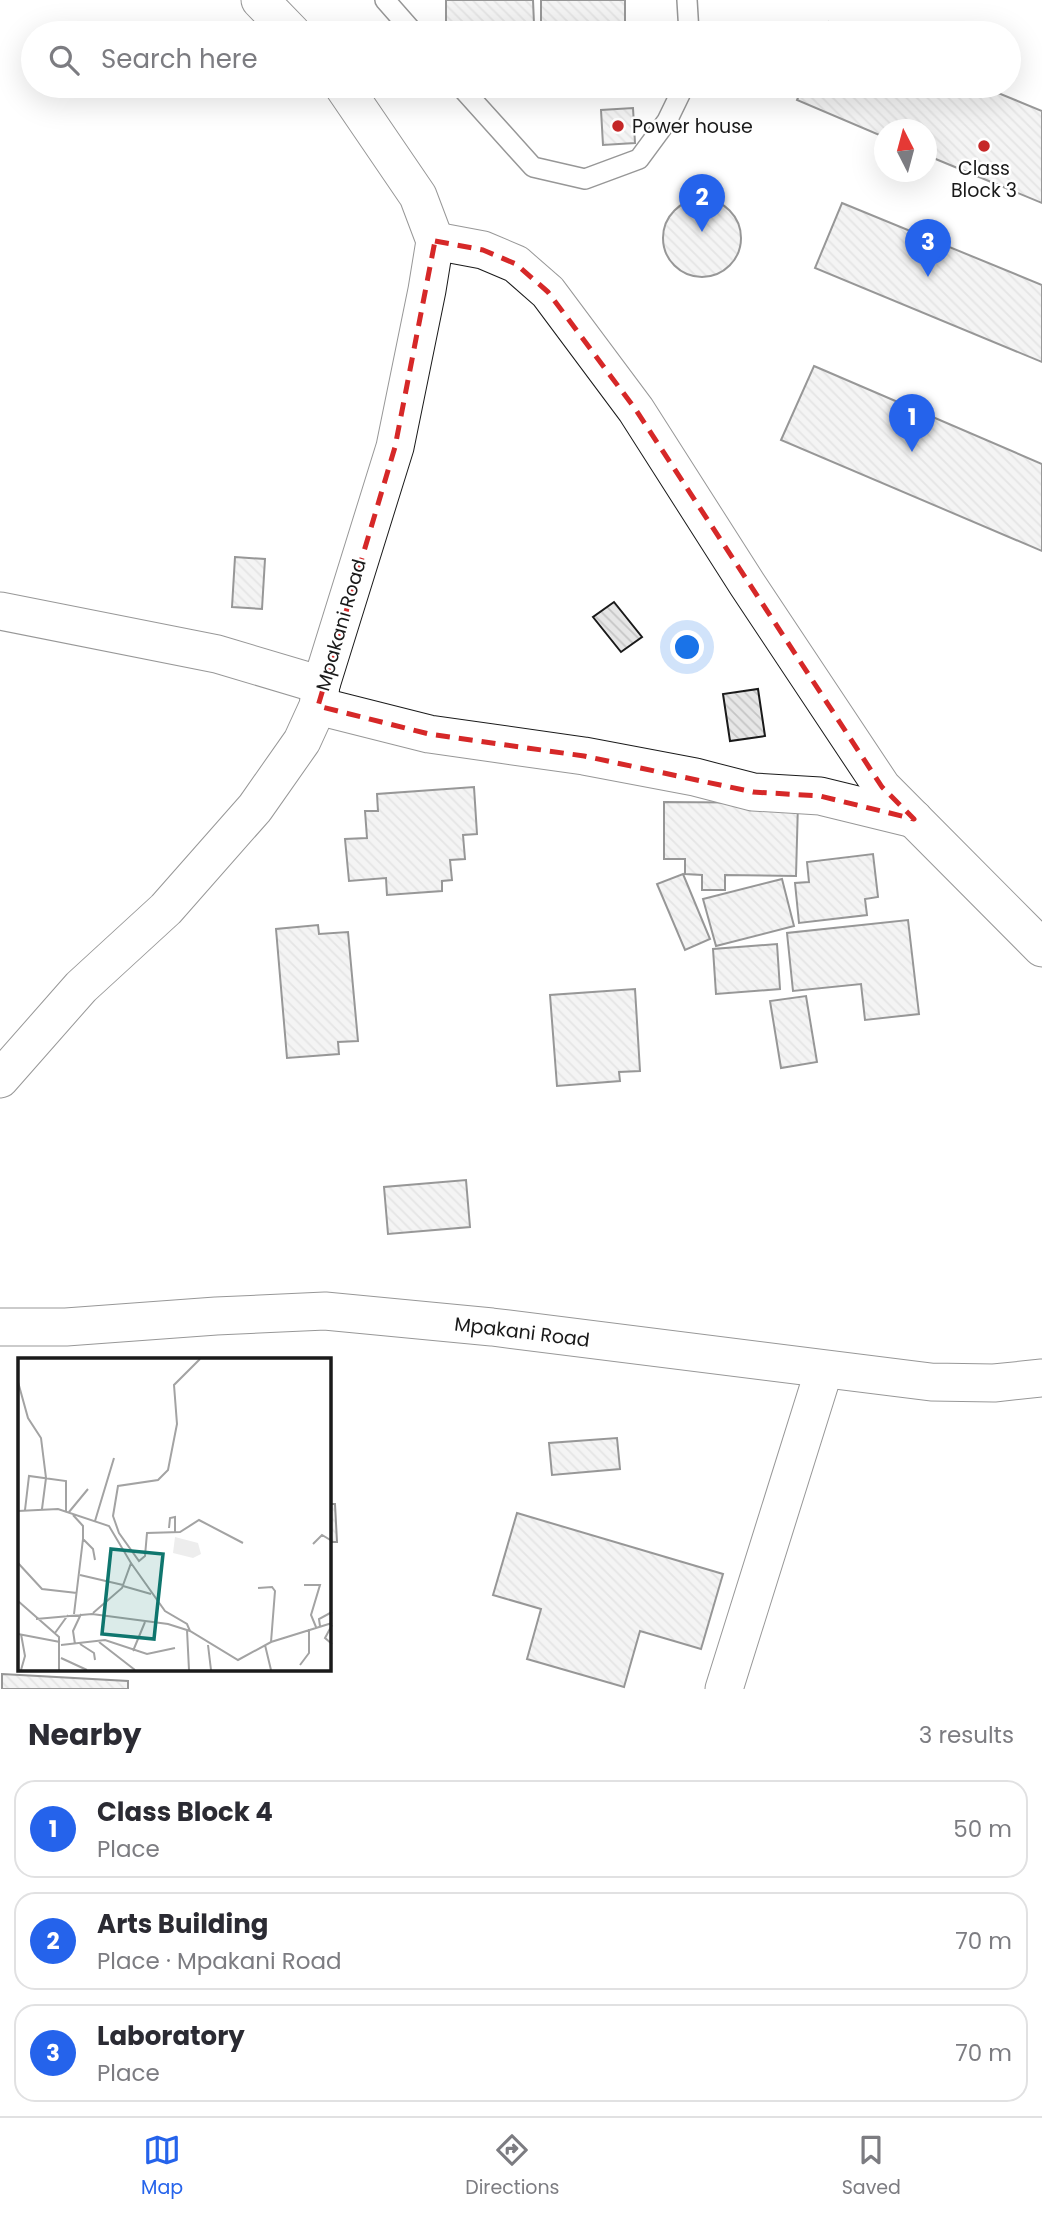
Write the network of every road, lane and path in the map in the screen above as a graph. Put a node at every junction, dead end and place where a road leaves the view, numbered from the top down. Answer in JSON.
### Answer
{"nodes":[{"id":1,"x":260,"y":0,"type":"edge"},
{"id":2,"x":385,"y":0,"type":"edge"},
{"id":3,"x":687,"y":0,"type":"edge"},
{"id":4,"x":280,"y":21,"type":"edge"},
{"id":5,"x":403,"y":21,"type":"edge"},
{"id":6,"x":688,"y":21,"type":"edge"},
{"id":7,"x":351,"y":98,"type":"edge"},
{"id":8,"x":471,"y":98,"type":"edge"},
{"id":9,"x":678,"y":98,"type":"edge"},
{"id":10,"x":435,"y":241,"type":"junction"},
{"id":11,"x":0,"y":611,"type":"edge"},
{"id":12,"x":319,"y":696,"type":"junction"},
{"id":13,"x":914,"y":819,"type":"junction"},
{"id":14,"x":1042,"y":948,"type":"edge"},
{"id":15,"x":0,"y":1079,"type":"edge"},
{"id":16,"x":0,"y":1327,"type":"edge"},
{"id":17,"x":824,"y":1370,"type":"junction"},
{"id":18,"x":1042,"y":1378,"type":"edge"},
{"id":19,"x":724,"y":1689,"type":"edge"}],
"edges":[{"from":1,"to":4,"type":"street"},
{"from":2,"to":5,"type":"lane"},
{"from":3,"to":6,"type":"lane"},
{"from":7,"to":10,"type":"street","name":"Mpakani Road"},
{"from":8,"to":9,"type":"lane"},
{"from":10,"to":12,"type":"street","name":"Mpakani Road"},
{"from":10,"to":13,"type":"street"},
{"from":11,"to":12,"type":"street"},
{"from":12,"to":13,"type":"street"},
{"from":12,"to":15,"type":"street","name":"Mpakani Road"},
{"from":13,"to":14,"type":"street"},
{"from":16,"to":17,"type":"street","name":"Mpakani Road"},
{"from":17,"to":18,"type":"street","name":"Mpakani Road"},
{"from":17,"to":19,"type":"street"}]}
